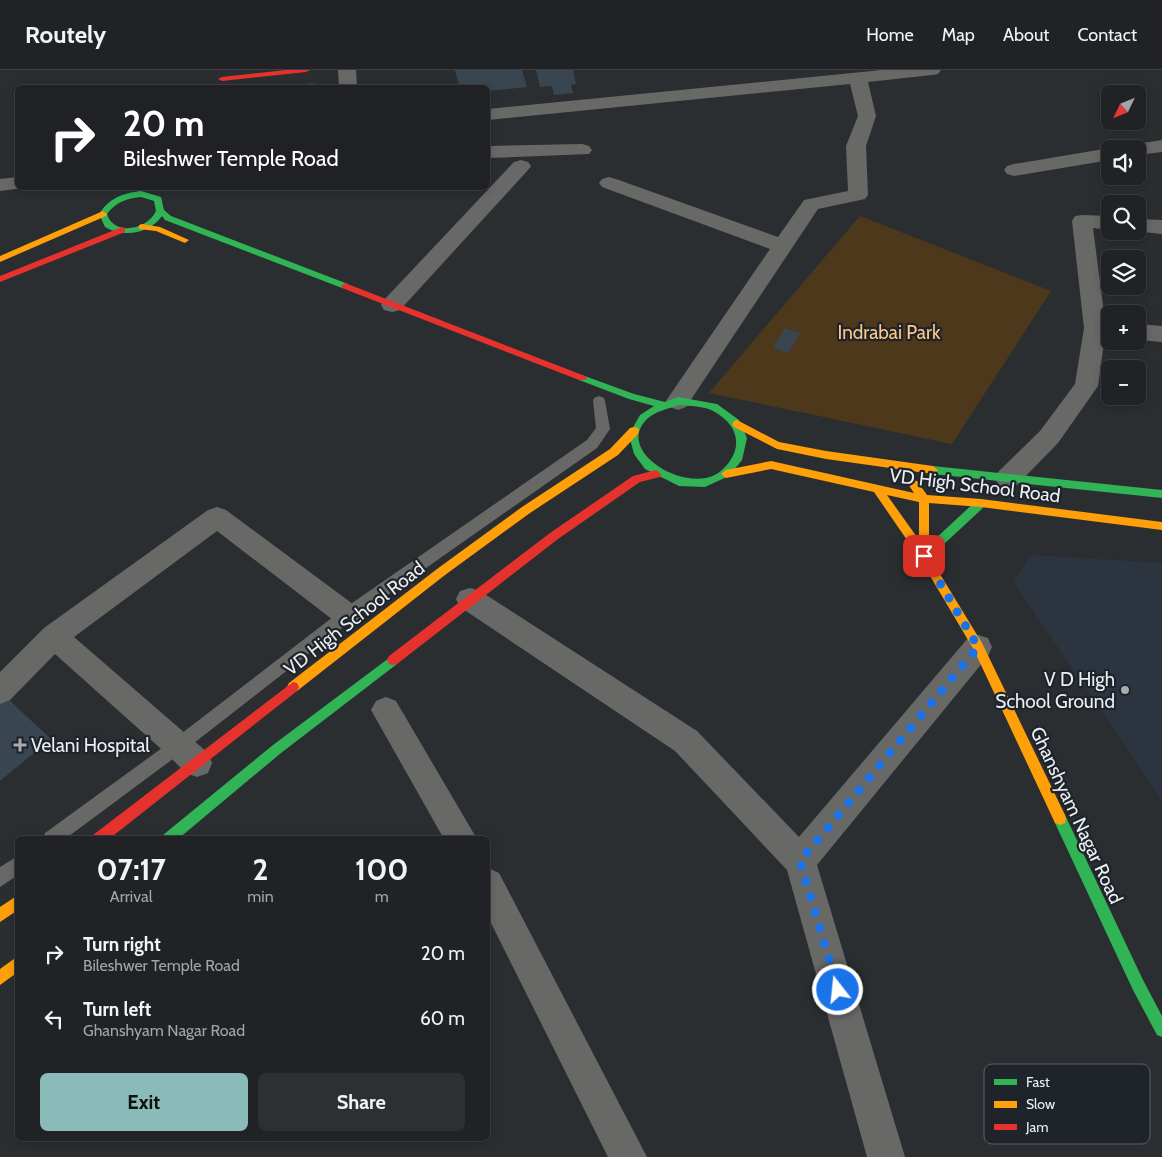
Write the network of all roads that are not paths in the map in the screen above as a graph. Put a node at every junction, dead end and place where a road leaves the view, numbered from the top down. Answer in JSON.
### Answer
{"nodes":[{"id":1,"x":306,"y":70,"type":"edge"},
{"id":2,"x":347,"y":70,"type":"edge"},
{"id":3,"x":932,"y":70,"type":"edge"},
{"id":4,"x":219,"y":78,"type":"edge"},
{"id":5,"x":858,"y":78,"type":"junction"},
{"id":6,"x":348,"y":85,"type":"edge"},
{"id":7,"x":490,"y":114,"type":"edge"},
{"id":8,"x":1162,"y":146,"type":"edge"},
{"id":9,"x":1146,"y":148,"type":"edge"},
{"id":10,"x":582,"y":150,"type":"dead end"},
{"id":11,"x":490,"y":152,"type":"edge"},
{"id":12,"x":1101,"y":156,"type":"edge"},
{"id":13,"x":521,"y":166,"type":"dead end"},
{"id":14,"x":1014,"y":170,"type":"dead end"},
{"id":15,"x":15,"y":183,"type":"edge"},
{"id":16,"x":609,"y":183,"type":"dead end"},
{"id":17,"x":0,"y":185,"type":"edge"},
{"id":18,"x":122,"y":193,"type":"edge"},
{"id":19,"x":168,"y":193,"type":"dead end"},
{"id":20,"x":161,"y":208,"type":"junction"},
{"id":21,"x":103,"y":214,"type":"junction"},
{"id":22,"x":1101,"y":222,"type":"edge"},
{"id":23,"x":142,"y":227,"type":"junction"},
{"id":24,"x":1146,"y":227,"type":"edge"},
{"id":25,"x":1162,"y":228,"type":"edge"},
{"id":26,"x":122,"y":230,"type":"junction"},
{"id":27,"x":194,"y":243,"type":"dead end"},
{"id":28,"x":782,"y":246,"type":"junction"},
{"id":29,"x":0,"y":259,"type":"edge"},
{"id":30,"x":0,"y":279,"type":"edge"},
{"id":31,"x":392,"y":305,"type":"junction"},
{"id":32,"x":1101,"y":319,"type":"edge"},
{"id":33,"x":1146,"y":333,"type":"edge"},
{"id":34,"x":1162,"y":334,"type":"edge"},
{"id":35,"x":1101,"y":336,"type":"edge"},
{"id":36,"x":595,"y":400,"type":"joint"},
{"id":37,"x":670,"y":402,"type":"junction"},
{"id":38,"x":615,"y":407,"type":"dead end"},
{"id":39,"x":635,"y":422,"type":"junction"},
{"id":40,"x":738,"y":424,"type":"junction"},
{"id":41,"x":900,"y":466,"type":"junction"},
{"id":42,"x":656,"y":474,"type":"junction"},
{"id":43,"x":726,"y":474,"type":"junction"},
{"id":44,"x":1008,"y":478,"type":"junction"},
{"id":45,"x":878,"y":490,"type":"junction"},
{"id":46,"x":1162,"y":494,"type":"edge"},
{"id":47,"x":924,"y":499,"type":"junction"},
{"id":48,"x":981,"y":504,"type":"junction"},
{"id":49,"x":1162,"y":526,"type":"edge"},
{"id":50,"x":924,"y":556,"type":"junction"},
{"id":51,"x":470,"y":599,"type":"junction"},
{"id":52,"x":347,"y":615,"type":"junction"},
{"id":53,"x":54,"y":636,"type":"junction"},
{"id":54,"x":978,"y":647,"type":"junction"},
{"id":55,"x":0,"y":691,"type":"edge"},
{"id":56,"x":386,"y":710,"type":"dead end"},
{"id":57,"x":188,"y":754,"type":"junction"},
{"id":58,"x":55,"y":836,"type":"edge"},
{"id":59,"x":101,"y":836,"type":"edge"},
{"id":60,"x":172,"y":836,"type":"edge"},
{"id":61,"x":459,"y":836,"type":"edge"},
{"id":62,"x":800,"y":861,"type":"junction"},
{"id":63,"x":15,"y":866,"type":"edge"},
{"id":64,"x":0,"y":878,"type":"edge"},
{"id":65,"x":490,"y":888,"type":"edge"},
{"id":66,"x":15,"y":902,"type":"edge"},
{"id":67,"x":15,"y":902,"type":"edge"},
{"id":68,"x":0,"y":910,"type":"edge"},
{"id":69,"x":0,"y":915,"type":"edge"},
{"id":70,"x":15,"y":966,"type":"edge"},
{"id":71,"x":0,"y":978,"type":"edge"},
{"id":72,"x":1162,"y":1030,"type":"edge"},
{"id":73,"x":628,"y":1157,"type":"edge"},
{"id":74,"x":886,"y":1157,"type":"edge"}],
"edges":[{"from":1,"to":4,"type":"main road"},
{"from":2,"to":6,"type":"street"},
{"from":3,"to":5,"type":"street"},
{"from":5,"to":7,"type":"street"},
{"from":5,"to":28,"type":"street"},
{"from":8,"to":9,"type":"street"},
{"from":10,"to":11,"type":"street"},
{"from":12,"to":14,"type":"street"},
{"from":13,"to":31,"type":"street"},
{"from":15,"to":17,"type":"street"},
{"from":16,"to":28,"type":"street"},
{"from":18,"to":20,"type":"main road"},
{"from":18,"to":21,"type":"main road"},
{"from":19,"to":20,"type":"main road"},
{"from":20,"to":23,"type":"main road"},
{"from":20,"to":31,"type":"main road"},
{"from":21,"to":26,"type":"main road"},
{"from":21,"to":29,"type":"main road"},
{"from":22,"to":32,"type":"street"},
{"from":23,"to":26,"type":"main road"},
{"from":23,"to":27,"type":"main road"},
{"from":24,"to":25,"type":"street"},
{"from":26,"to":30,"type":"main road"},
{"from":28,"to":37,"type":"street"},
{"from":31,"to":37,"type":"main road"},
{"from":33,"to":34,"type":"street"},
{"from":35,"to":44,"type":"street"},
{"from":36,"to":38,"type":"main road"},
{"from":36,"to":52,"type":"lane"},
{"from":37,"to":39,"type":"main road"},
{"from":37,"to":40,"type":"main road"},
{"from":39,"to":42,"type":"main road"},
{"from":39,"to":57,"type":"main road","name":"VD High School Road"},
{"from":40,"to":41,"type":"main road","name":"VD High School Road"},
{"from":40,"to":43,"type":"main road"},
{"from":41,"to":44,"type":"main road","name":"VD High School Road"},
{"from":41,"to":47,"type":"main road"},
{"from":42,"to":43,"type":"main road"},
{"from":42,"to":51,"type":"main road"},
{"from":43,"to":45,"type":"main road","name":"VD High School Road"},
{"from":44,"to":46,"type":"main road","name":"VD High School Road"},
{"from":45,"to":47,"type":"main road","name":"VD High School Road"},
{"from":45,"to":50,"type":"main road","name":"Ghanshyam Nagar Road"},
{"from":47,"to":48,"type":"main road","name":"VD High School Road"},
{"from":47,"to":50,"type":"main road"},
{"from":48,"to":49,"type":"main road","name":"VD High School Road"},
{"from":48,"to":50,"type":"main road"},
{"from":50,"to":54,"type":"main road","name":"Ghanshyam Nagar Road"},
{"from":51,"to":60,"type":"main road"},
{"from":51,"to":62,"type":"street"},
{"from":52,"to":53,"type":"street"},
{"from":52,"to":57,"type":"lane"},
{"from":53,"to":55,"type":"street"},
{"from":53,"to":57,"type":"street"},
{"from":54,"to":62,"type":"street"},
{"from":54,"to":72,"type":"main road","name":"Ghanshyam Nagar Road"},
{"from":56,"to":61,"type":"street"},
{"from":57,"to":58,"type":"lane"},
{"from":57,"to":59,"type":"main road","name":"VD High School Road"},
{"from":62,"to":74,"type":"street"},
{"from":63,"to":64,"type":"lane"},
{"from":65,"to":73,"type":"street"},
{"from":66,"to":68,"type":"main road"},
{"from":67,"to":69,"type":"main road"},
{"from":70,"to":71,"type":"main road"}]}
